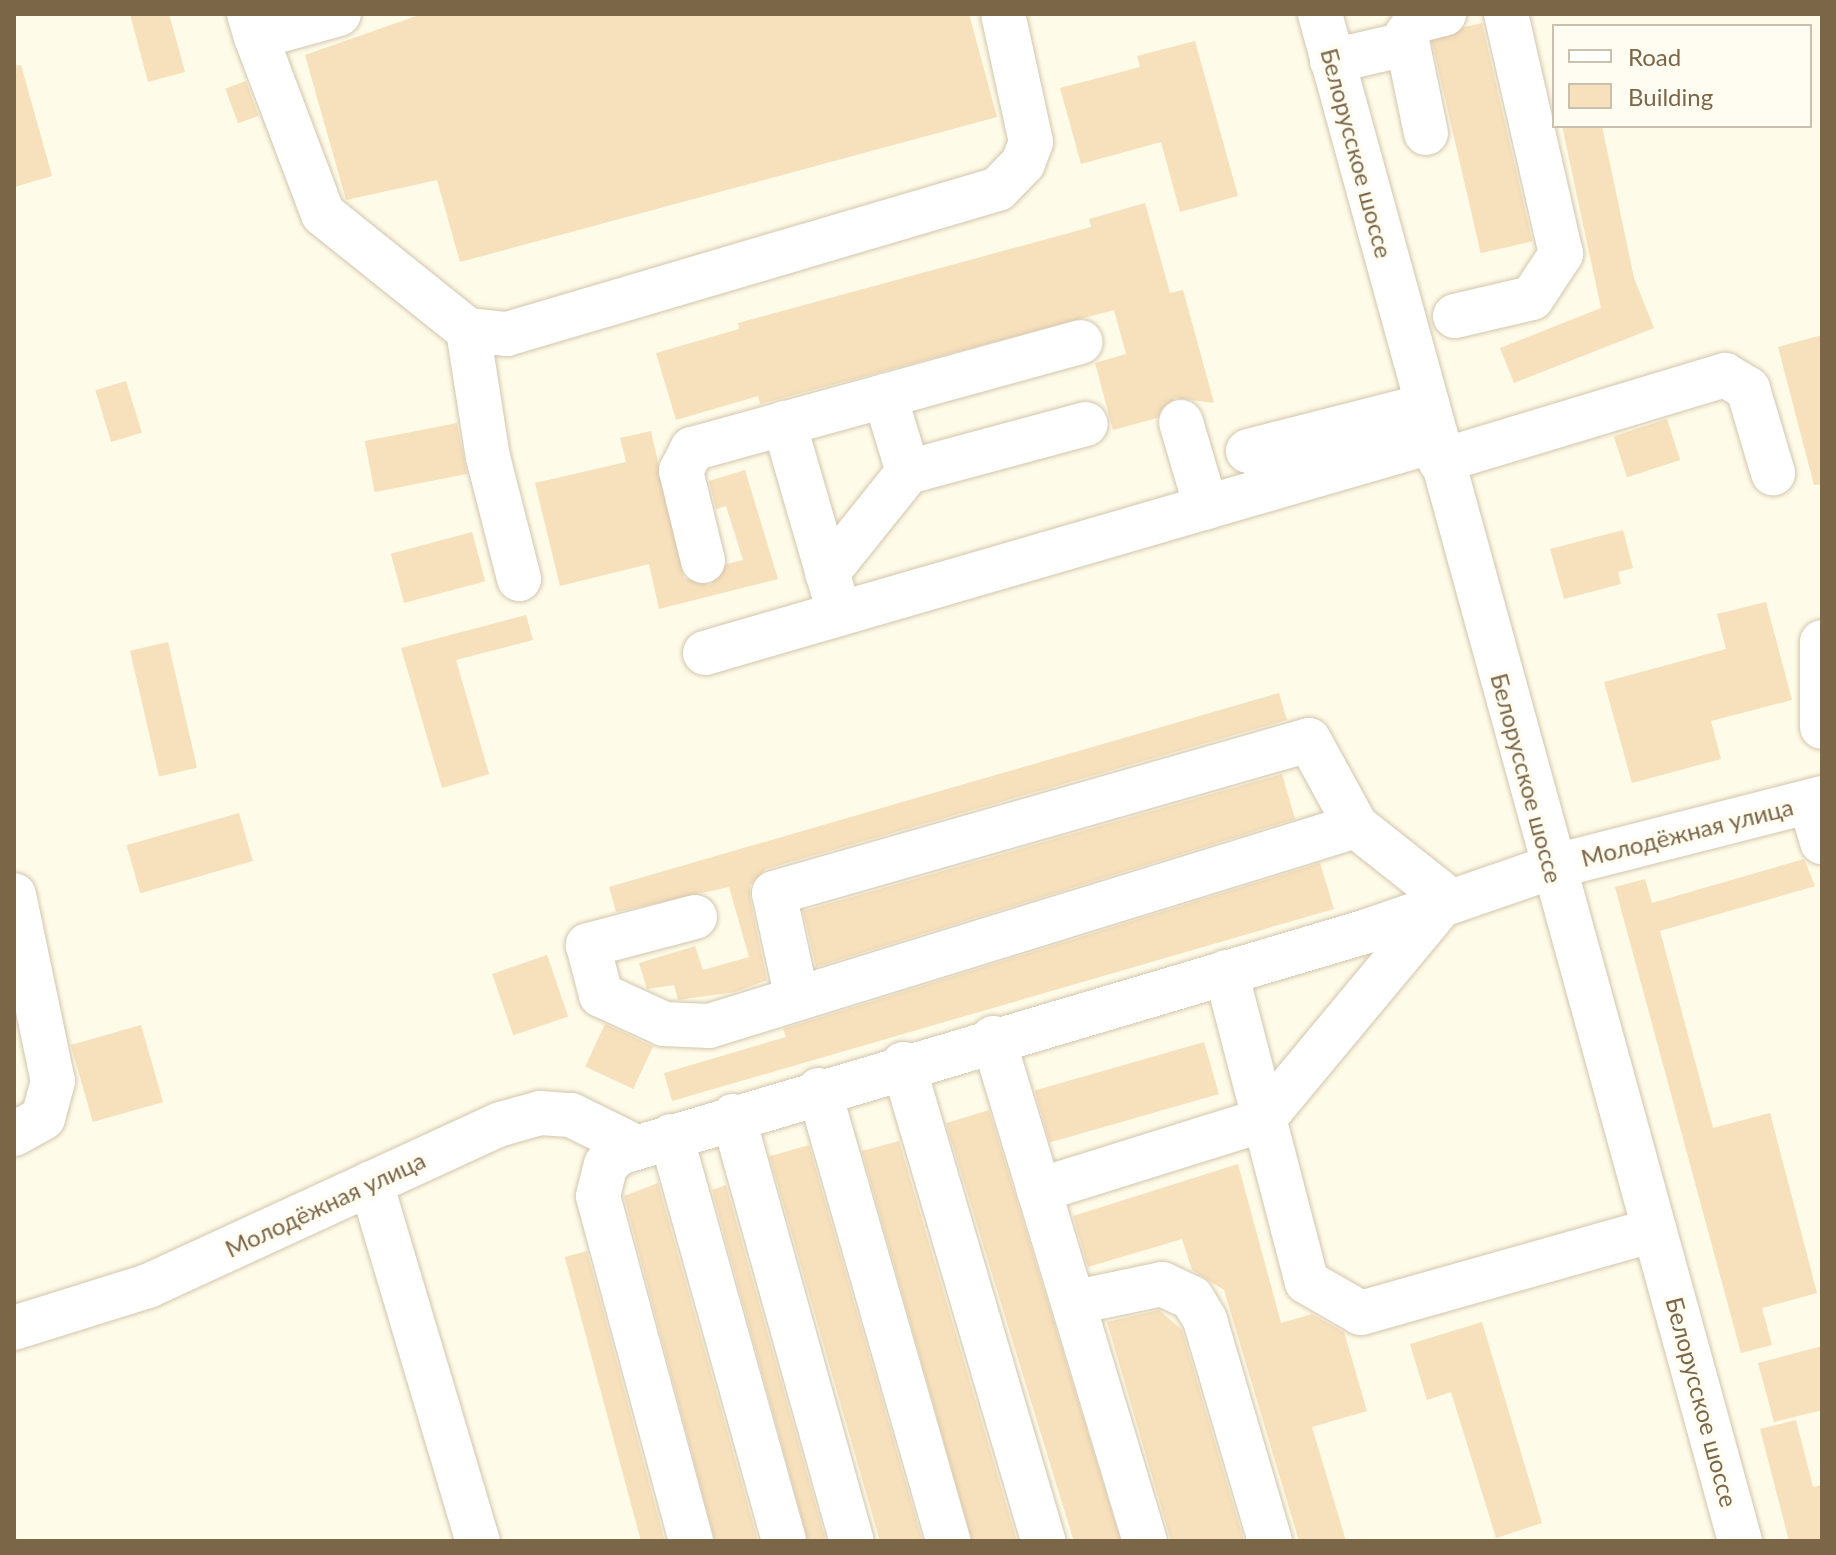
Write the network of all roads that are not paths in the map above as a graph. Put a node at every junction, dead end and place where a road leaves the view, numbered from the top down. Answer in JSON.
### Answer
{"nodes":[{"id":1,"x":339,"y":14,"type":"edge"},
{"id":2,"x":1003,"y":14,"type":"edge"},
{"id":3,"x":1320,"y":14,"type":"edge"},
{"id":4,"x":1444,"y":14,"type":"edge"},
{"id":5,"x":1506,"y":14,"type":"edge"},
{"id":6,"x":252,"y":25,"type":"edge"},
{"id":7,"x":1406,"y":44,"type":"junction"},
{"id":8,"x":1332,"y":61,"type":"junction"},
{"id":9,"x":1426,"y":133,"type":"dead end"},
{"id":10,"x":1455,"y":316,"type":"dead end"},
{"id":11,"x":468,"y":330,"type":"junction"},
{"id":12,"x":1081,"y":342,"type":"dead end"},
{"id":13,"x":885,"y":396,"type":"junction"},
{"id":14,"x":1181,"y":422,"type":"dead end"},
{"id":15,"x":784,"y":423,"type":"junction"},
{"id":16,"x":1086,"y":424,"type":"dead end"},
{"id":17,"x":1433,"y":436,"type":"junction"},
{"id":18,"x":1248,"y":451,"type":"dead end"},
{"id":19,"x":908,"y":472,"type":"junction"},
{"id":20,"x":1773,"y":473,"type":"dead end"},
{"id":21,"x":1206,"y":507,"type":"junction"},
{"id":22,"x":703,"y":561,"type":"dead end"},
{"id":23,"x":827,"y":573,"type":"junction"},
{"id":24,"x":519,"y":579,"type":"dead end"},
{"id":25,"x":839,"y":614,"type":"junction"},
{"id":26,"x":1822,"y":642,"type":"edge"},
{"id":27,"x":705,"y":653,"type":"dead end"},
{"id":28,"x":1822,"y":727,"type":"edge"},
{"id":29,"x":1816,"y":800,"type":"edge"},
{"id":30,"x":1356,"y":826,"type":"junction"},
{"id":31,"x":1822,"y":842,"type":"edge"},
{"id":32,"x":1552,"y":867,"type":"junction"},
{"id":33,"x":14,"y":895,"type":"edge"},
{"id":34,"x":1447,"y":898,"type":"junction"},
{"id":35,"x":695,"y":917,"type":"dead end"},
{"id":36,"x":1226,"y":972,"type":"junction"},
{"id":37,"x":796,"y":994,"type":"junction"},
{"id":38,"x":993,"y":1038,"type":"junction"},
{"id":39,"x":903,"y":1064,"type":"junction"},
{"id":40,"x":819,"y":1090,"type":"junction"},
{"id":41,"x":733,"y":1116,"type":"junction"},
{"id":42,"x":1263,"y":1120,"type":"junction"},
{"id":43,"x":14,"y":1134,"type":"edge"},
{"id":44,"x":653,"y":1141,"type":"junction"},
{"id":45,"x":371,"y":1183,"type":"junction"},
{"id":46,"x":1039,"y":1190,"type":"junction"},
{"id":47,"x":1655,"y":1230,"type":"junction"},
{"id":48,"x":1076,"y":1302,"type":"junction"},
{"id":49,"x":14,"y":1328,"type":"edge"},
{"id":50,"x":1729,"y":1529,"type":"edge"},
{"id":51,"x":478,"y":1541,"type":"edge"},
{"id":52,"x":691,"y":1541,"type":"edge"},
{"id":53,"x":784,"y":1541,"type":"edge"},
{"id":54,"x":852,"y":1541,"type":"edge"},
{"id":55,"x":948,"y":1541,"type":"edge"},
{"id":56,"x":1043,"y":1541,"type":"edge"},
{"id":57,"x":1145,"y":1541,"type":"edge"},
{"id":58,"x":1270,"y":1541,"type":"edge"}],
"edges":[{"from":1,"to":6,"type":"street"},
{"from":2,"to":11,"type":"street"},
{"from":3,"to":8,"type":"street","name":"Белорусское шоссе"},
{"from":4,"to":7,"type":"street"},
{"from":5,"to":10,"type":"street"},
{"from":6,"to":11,"type":"street"},
{"from":7,"to":8,"type":"street"},
{"from":7,"to":9,"type":"street"},
{"from":8,"to":17,"type":"street","name":"Белорусское шоссе"},
{"from":11,"to":24,"type":"street"},
{"from":12,"to":13,"type":"street"},
{"from":13,"to":15,"type":"street"},
{"from":13,"to":19,"type":"street"},
{"from":14,"to":21,"type":"street"},
{"from":15,"to":22,"type":"street"},
{"from":15,"to":23,"type":"street"},
{"from":16,"to":19,"type":"street"},
{"from":17,"to":18,"type":"street"},
{"from":17,"to":20,"type":"street"},
{"from":17,"to":21,"type":"street"},
{"from":17,"to":32,"type":"street","name":"Белорусское шоссе"},
{"from":19,"to":23,"type":"street"},
{"from":21,"to":25,"type":"street"},
{"from":23,"to":25,"type":"street"},
{"from":25,"to":27,"type":"street"},
{"from":26,"to":28,"type":"street"},
{"from":29,"to":31,"type":"street"},
{"from":29,"to":32,"type":"street","name":"Молодёжная улица"},
{"from":30,"to":34,"type":"street"},
{"from":30,"to":37,"type":"street"},
{"from":30,"to":37,"type":"street"},
{"from":32,"to":34,"type":"street","name":"Молодёжная улица"},
{"from":32,"to":47,"type":"street","name":"Белорусское шоссе"},
{"from":33,"to":43,"type":"street"},
{"from":34,"to":36,"type":"street","name":"Молодёжная улица"},
{"from":34,"to":42,"type":"street"},
{"from":35,"to":37,"type":"street"},
{"from":36,"to":38,"type":"street","name":"Молодёжная улица"},
{"from":36,"to":42,"type":"street"},
{"from":38,"to":39,"type":"street","name":"Молодёжная улица"},
{"from":38,"to":46,"type":"street"},
{"from":39,"to":40,"type":"street","name":"Молодёжная улица"},
{"from":39,"to":56,"type":"street"},
{"from":40,"to":41,"type":"street","name":"Молодёжная улица"},
{"from":40,"to":55,"type":"street"},
{"from":41,"to":44,"type":"street","name":"Молодёжная улица"},
{"from":41,"to":54,"type":"street"},
{"from":42,"to":46,"type":"street"},
{"from":42,"to":47,"type":"street"},
{"from":44,"to":45,"type":"street","name":"Молодёжная улица"},
{"from":44,"to":52,"type":"street"},
{"from":44,"to":53,"type":"street"},
{"from":45,"to":49,"type":"street","name":"Молодёжная улица"},
{"from":45,"to":51,"type":"street"},
{"from":46,"to":48,"type":"street"},
{"from":47,"to":50,"type":"street","name":"Белорусское шоссе"},
{"from":48,"to":57,"type":"street"},
{"from":48,"to":58,"type":"street"}]}
